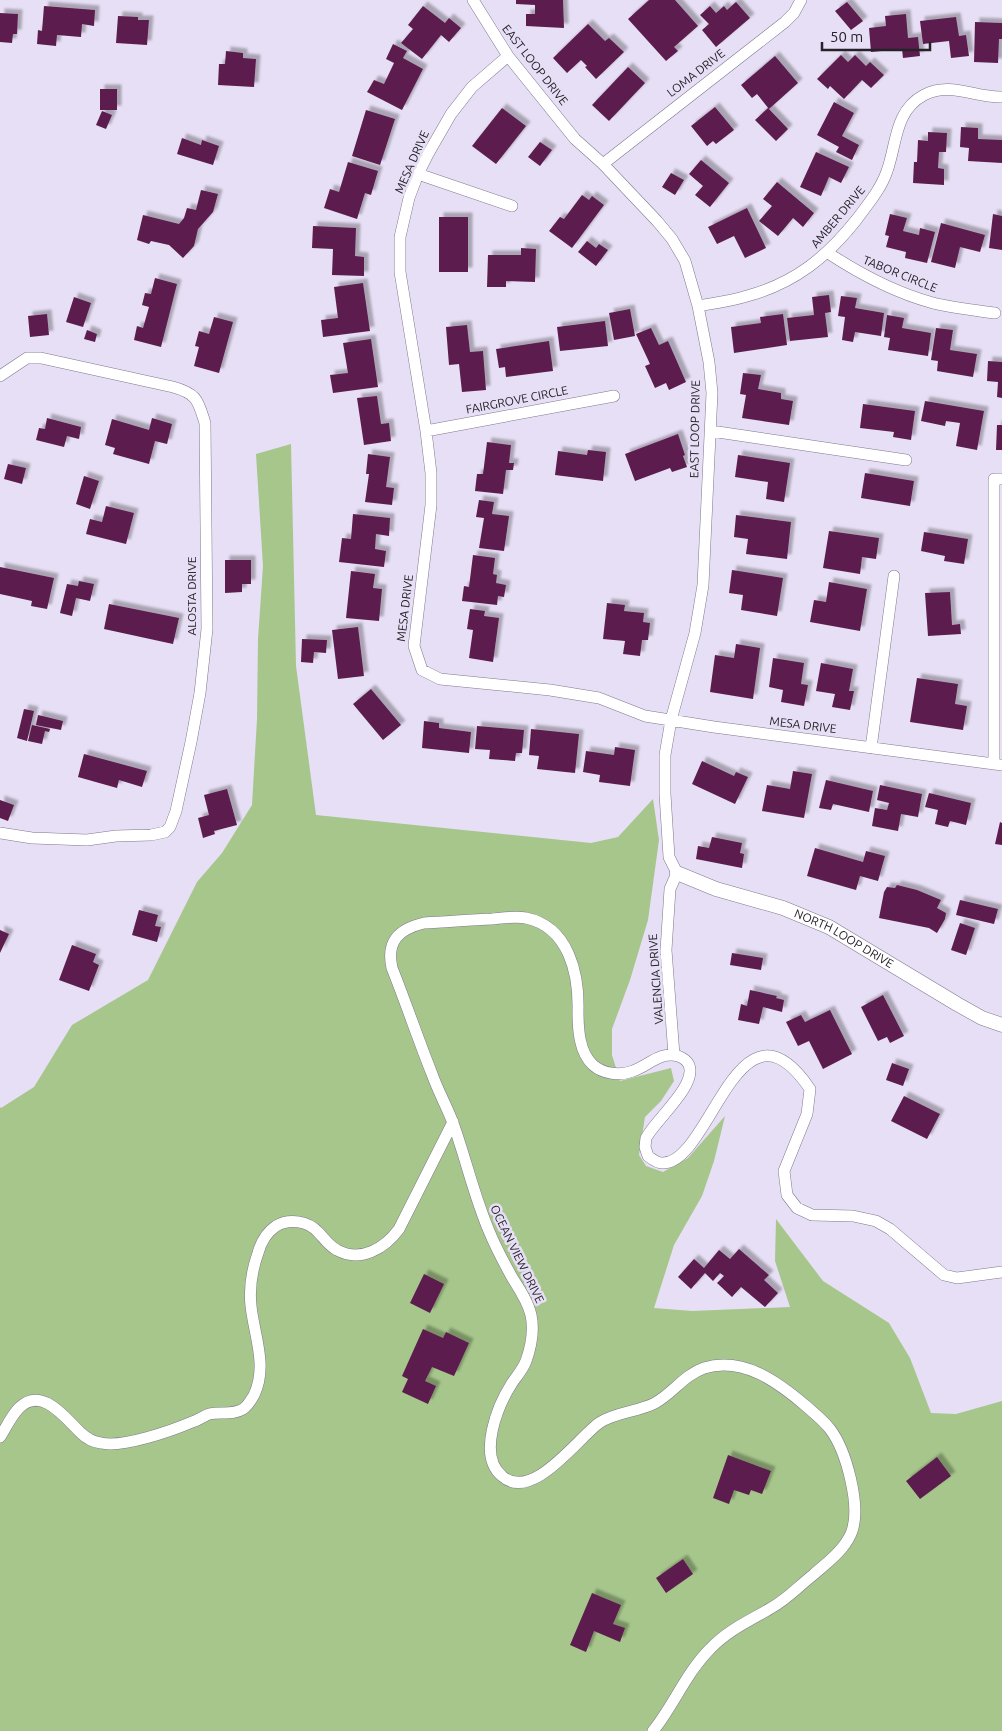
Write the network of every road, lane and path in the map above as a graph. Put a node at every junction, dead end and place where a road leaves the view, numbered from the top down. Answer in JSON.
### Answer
{"nodes":[{"id":1,"x":472,"y":0,"type":"edge"},
{"id":2,"x":802,"y":0,"type":"edge"},
{"id":3,"x":508,"y":56,"type":"junction"},
{"id":4,"x":1002,"y":97,"type":"edge"},
{"id":5,"x":603,"y":164,"type":"junction"},
{"id":6,"x":418,"y":174,"type":"junction"},
{"id":7,"x":512,"y":206,"type":"dead end"},
{"id":8,"x":828,"y":253,"type":"junction"},
{"id":9,"x":698,"y":306,"type":"junction"},
{"id":10,"x":995,"y":313,"type":"dead end"},
{"id":11,"x":0,"y":376,"type":"edge"},
{"id":12,"x":614,"y":396,"type":"dead end"},
{"id":13,"x":426,"y":431,"type":"junction"},
{"id":14,"x":711,"y":431,"type":"junction"},
{"id":15,"x":906,"y":460,"type":"dead end"},
{"id":16,"x":1002,"y":479,"type":"edge"},
{"id":17,"x":894,"y":576,"type":"dead end"},
{"id":18,"x":671,"y":720,"type":"junction"},
{"id":19,"x":871,"y":748,"type":"junction"},
{"id":20,"x":998,"y":764,"type":"edge"},
{"id":21,"x":0,"y":832,"type":"edge"},
{"id":22,"x":677,"y":873,"type":"junction"},
{"id":23,"x":1002,"y":1025,"type":"edge"},
{"id":24,"x":674,"y":1055,"type":"junction"},
{"id":25,"x":453,"y":1122,"type":"junction"},
{"id":26,"x":1002,"y":1272,"type":"edge"},
{"id":27,"x":0,"y":1437,"type":"edge"},
{"id":28,"x":653,"y":1731,"type":"edge"}],
"edges":[{"from":1,"to":3,"type":"street","name":"EAST LOOP DRIVE"},
{"from":2,"to":5,"type":"street","name":"LOMA DRIVE"},
{"from":3,"to":5,"type":"street","name":"EAST LOOP DRIVE"},
{"from":3,"to":6,"type":"street","name":"MESA DRIVE"},
{"from":4,"to":8,"type":"street","name":"AMBER DRIVE"},
{"from":5,"to":9,"type":"street","name":"EAST LOOP DRIVE"},
{"from":6,"to":7,"type":"street"},
{"from":6,"to":13,"type":"street","name":"MESA DRIVE"},
{"from":8,"to":9,"type":"street","name":"AMBER DRIVE"},
{"from":8,"to":10,"type":"street","name":"TABOR CIRCLE"},
{"from":9,"to":14,"type":"street","name":"EAST LOOP DRIVE"},
{"from":11,"to":21,"type":"street","name":"ALOSTA DRIVE"},
{"from":12,"to":13,"type":"street","name":"FAIRGROVE CIRCLE"},
{"from":13,"to":18,"type":"street","name":"MESA DRIVE"},
{"from":14,"to":15,"type":"street"},
{"from":14,"to":18,"type":"street","name":"EAST LOOP DRIVE"},
{"from":16,"to":20,"type":"street"},
{"from":17,"to":19,"type":"street"},
{"from":18,"to":19,"type":"street","name":"MESA DRIVE"},
{"from":18,"to":22,"type":"street","name":"EAST LOOP DRIVE"},
{"from":19,"to":20,"type":"street","name":"MESA DRIVE"},
{"from":22,"to":23,"type":"street","name":"NORTH LOOP DRIVE"},
{"from":22,"to":24,"type":"street","name":"VALENCIA DRIVE"},
{"from":24,"to":25,"type":"street","name":"OCEAN VIEW DRIVE"},
{"from":24,"to":26,"type":"street"},
{"from":25,"to":27,"type":"street"},
{"from":25,"to":28,"type":"street","name":"OCEAN VIEW DRIVE"}]}
